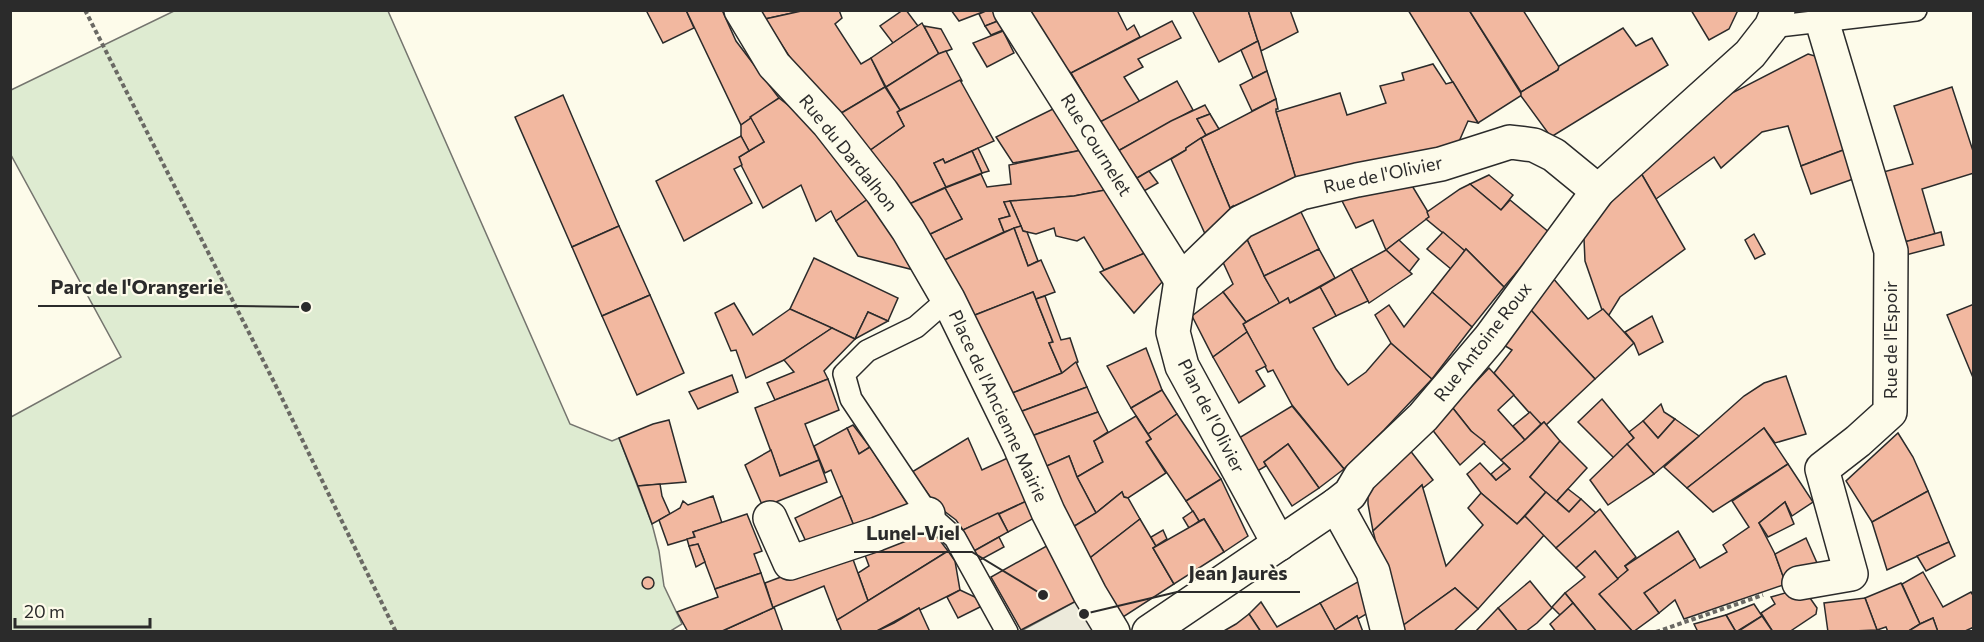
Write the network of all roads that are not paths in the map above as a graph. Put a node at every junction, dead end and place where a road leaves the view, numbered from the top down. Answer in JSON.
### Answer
{"nodes":[{"id":1,"x":741,"y":10,"type":"edge"},
{"id":2,"x":1010,"y":10,"type":"edge"},
{"id":3,"x":1916,"y":10,"type":"edge"},
{"id":4,"x":1774,"y":19,"type":"edge"},
{"id":5,"x":1822,"y":21,"type":"junction"},
{"id":6,"x":1598,"y":191,"type":"junction"},
{"id":7,"x":1181,"y":280,"type":"junction"},
{"id":8,"x":948,"y":299,"type":"junction"},
{"id":9,"x":1336,"y":506,"type":"junction"},
{"id":10,"x":928,"y":514,"type":"junction"},
{"id":11,"x":770,"y":518,"type":"dead end"},
{"id":12,"x":1279,"y":544,"type":"junction"},
{"id":13,"x":1799,"y":583,"type":"road end"},
{"id":14,"x":1007,"y":632,"type":"edge"},
{"id":15,"x":1113,"y":632,"type":"edge"},
{"id":16,"x":1149,"y":632,"type":"edge"},
{"id":17,"x":1388,"y":632,"type":"edge"}],
"edges":[{"from":1,"to":8,"type":"street","name":"Rue du Dardalhon"},
{"from":2,"to":7,"type":"street","name":"Rue Cournelet"},
{"from":3,"to":5,"type":"lane"},
{"from":4,"to":5,"type":"lane"},
{"from":4,"to":6,"type":"street","name":"Rue Antoine Roux"},
{"from":5,"to":13,"type":"street","name":"Rue de l'Espoir"},
{"from":6,"to":7,"type":"street","name":"Rue de l'Olivier"},
{"from":6,"to":9,"type":"street","name":"Rue Antoine Roux"},
{"from":7,"to":12,"type":"street","name":"Plan de l'Olivier"},
{"from":8,"to":10,"type":"lane"},
{"from":8,"to":15,"type":"street","name":"Place de l'Ancienne Mairie"},
{"from":9,"to":12,"type":"street","name":"Rue Antoine Roux"},
{"from":9,"to":17,"type":"street"},
{"from":10,"to":11,"type":"street"},
{"from":10,"to":14,"type":"lane"},
{"from":12,"to":16,"type":"street","name":"Rue Antoine Roux"}]}
